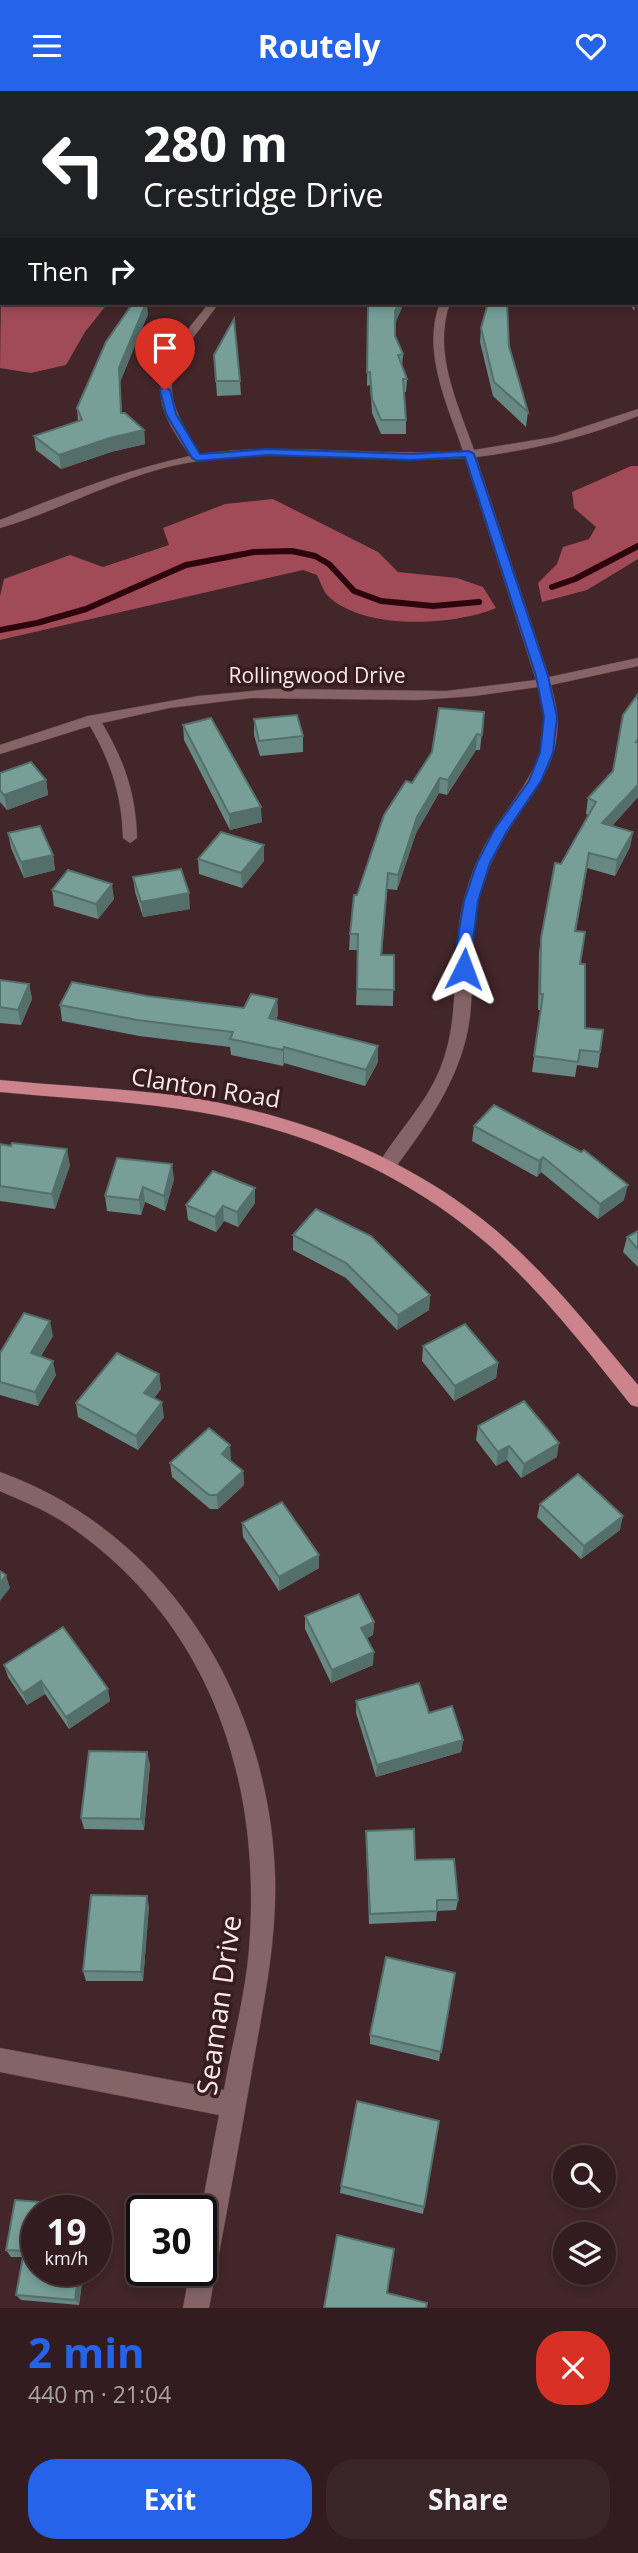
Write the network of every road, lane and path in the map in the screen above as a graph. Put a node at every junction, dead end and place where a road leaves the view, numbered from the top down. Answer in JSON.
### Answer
{"nodes":[{"id":1,"x":213,"y":305,"type":"edge"},
{"id":2,"x":444,"y":305,"type":"edge"},
{"id":3,"x":638,"y":412,"type":"edge"},
{"id":4,"x":469,"y":454,"type":"junction"},
{"id":5,"x":197,"y":458,"type":"junction"},
{"id":6,"x":0,"y":524,"type":"edge"},
{"id":7,"x":638,"y":662,"type":"edge"},
{"id":8,"x":543,"y":683,"type":"junction"},
{"id":9,"x":93,"y":719,"type":"junction"},
{"id":10,"x":0,"y":750,"type":"edge"},
{"id":11,"x":130,"y":838,"type":"dead end"},
{"id":12,"x":0,"y":1086,"type":"edge"},
{"id":13,"x":386,"y":1167,"type":"junction"},
{"id":14,"x":638,"y":1399,"type":"edge"},
{"id":15,"x":0,"y":1481,"type":"edge"},
{"id":16,"x":0,"y":2060,"type":"edge"},
{"id":17,"x":234,"y":2105,"type":"junction"},
{"id":18,"x":196,"y":2308,"type":"edge"}],
"edges":[{"from":1,"to":5,"type":"street"},
{"from":2,"to":4,"type":"street"},
{"from":3,"to":4,"type":"street"},
{"from":4,"to":5,"type":"street"},
{"from":4,"to":8,"type":"street"},
{"from":5,"to":6,"type":"street"},
{"from":7,"to":8,"type":"street","name":"Rollingwood Drive"},
{"from":8,"to":9,"type":"street","name":"Rollingwood Drive"},
{"from":8,"to":13,"type":"street"},
{"from":9,"to":10,"type":"street","name":"Rollingwood Drive"},
{"from":9,"to":11,"type":"street"},
{"from":12,"to":13,"type":"main road","name":"Clanton Road"},
{"from":13,"to":14,"type":"main road","name":"Clanton Road"},
{"from":15,"to":17,"type":"street","name":"Seaman Drive"},
{"from":16,"to":17,"type":"street"},
{"from":17,"to":18,"type":"street","name":"Seaman Drive"}]}
